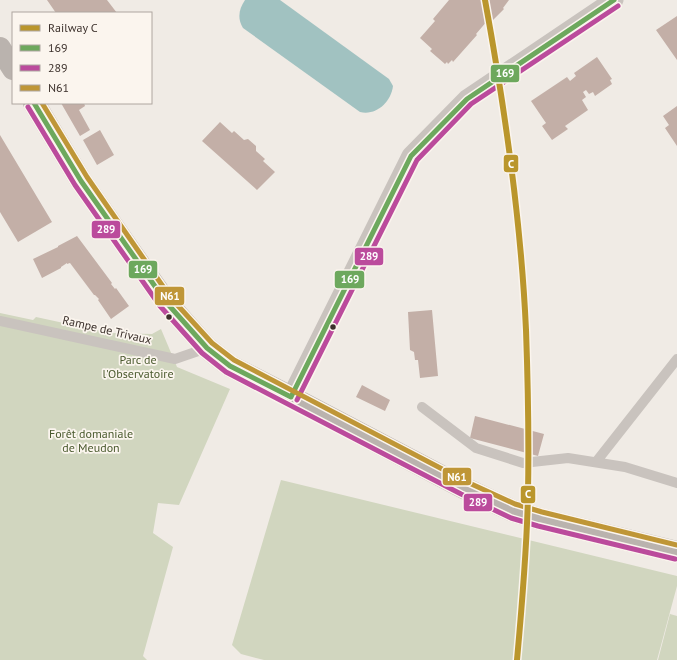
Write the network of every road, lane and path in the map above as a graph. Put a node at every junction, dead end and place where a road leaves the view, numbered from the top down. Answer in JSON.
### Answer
{"nodes":[{"id":1,"x":614,"y":0,"type":"edge"},
{"id":2,"x":0,"y":48,"type":"edge"},
{"id":3,"x":12,"y":67,"type":"edge"},
{"id":4,"x":35,"y":104,"type":"edge"},
{"id":5,"x":0,"y":320,"type":"edge"},
{"id":6,"x":207,"y":348,"type":"junction"},
{"id":7,"x":677,"y":359,"type":"edge"},
{"id":8,"x":292,"y":397,"type":"junction"},
{"id":9,"x":422,"y":407,"type":"dead end"},
{"id":10,"x":596,"y":462,"type":"junction"},
{"id":11,"x":677,"y":483,"type":"edge"},
{"id":12,"x":677,"y":552,"type":"edge"}],
"edges":[{"from":1,"to":8,"type":"street"},
{"from":2,"to":3,"type":"main road"},
{"from":4,"to":6,"type":"main road"},
{"from":5,"to":6,"type":"lane","name":"Rampe de Trivaux"},
{"from":6,"to":8,"type":"main road"},
{"from":7,"to":10,"type":"lane"},
{"from":8,"to":12,"type":"main road"},
{"from":9,"to":10,"type":"lane"},
{"from":10,"to":11,"type":"lane"}]}
